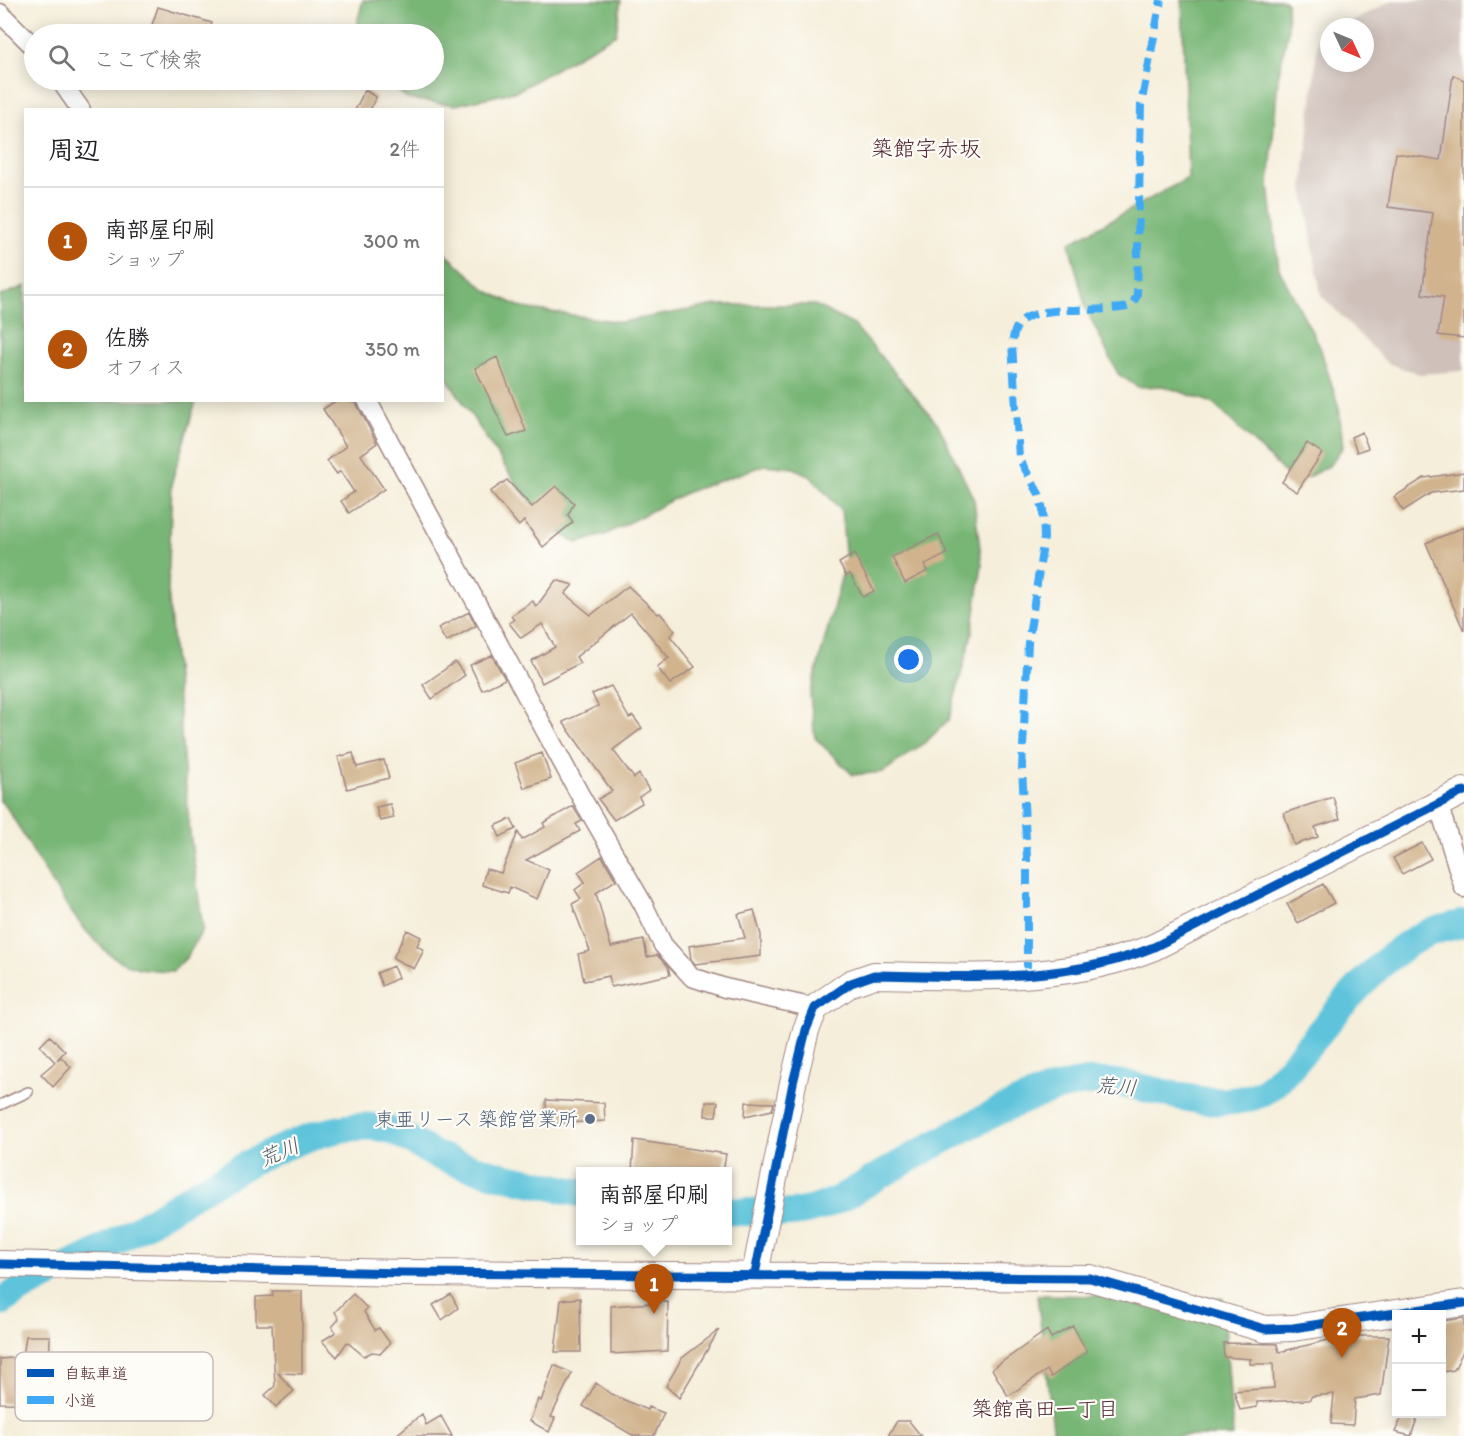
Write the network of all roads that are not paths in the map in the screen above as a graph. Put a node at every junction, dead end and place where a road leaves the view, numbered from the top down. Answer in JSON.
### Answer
{"nodes":[{"id":1,"x":0,"y":13,"type":"edge"},
{"id":2,"x":24,"y":37,"type":"edge"},
{"id":3,"x":67,"y":90,"type":"edge"},
{"id":4,"x":80,"y":108,"type":"edge"},
{"id":5,"x":368,"y":402,"type":"edge"},
{"id":6,"x":1464,"y":791,"type":"edge"},
{"id":7,"x":1438,"y":803,"type":"junction"},
{"id":8,"x":1464,"y":888,"type":"edge"},
{"id":9,"x":815,"y":1008,"type":"junction"},
{"id":10,"x":28,"y":1092,"type":"dead end"},
{"id":11,"x":0,"y":1105,"type":"edge"},
{"id":12,"x":0,"y":1264,"type":"edge"},
{"id":13,"x":755,"y":1274,"type":"junction"},
{"id":14,"x":1464,"y":1303,"type":"edge"}],
"edges":[{"from":1,"to":2,"type":"street"},
{"from":3,"to":4,"type":"street"},
{"from":5,"to":9,"type":"street"},
{"from":6,"to":7,"type":"street"},
{"from":7,"to":8,"type":"street"},
{"from":7,"to":9,"type":"street"},
{"from":9,"to":13,"type":"street"},
{"from":10,"to":11,"type":"lane"},
{"from":12,"to":13,"type":"street"},
{"from":13,"to":14,"type":"street"}]}
